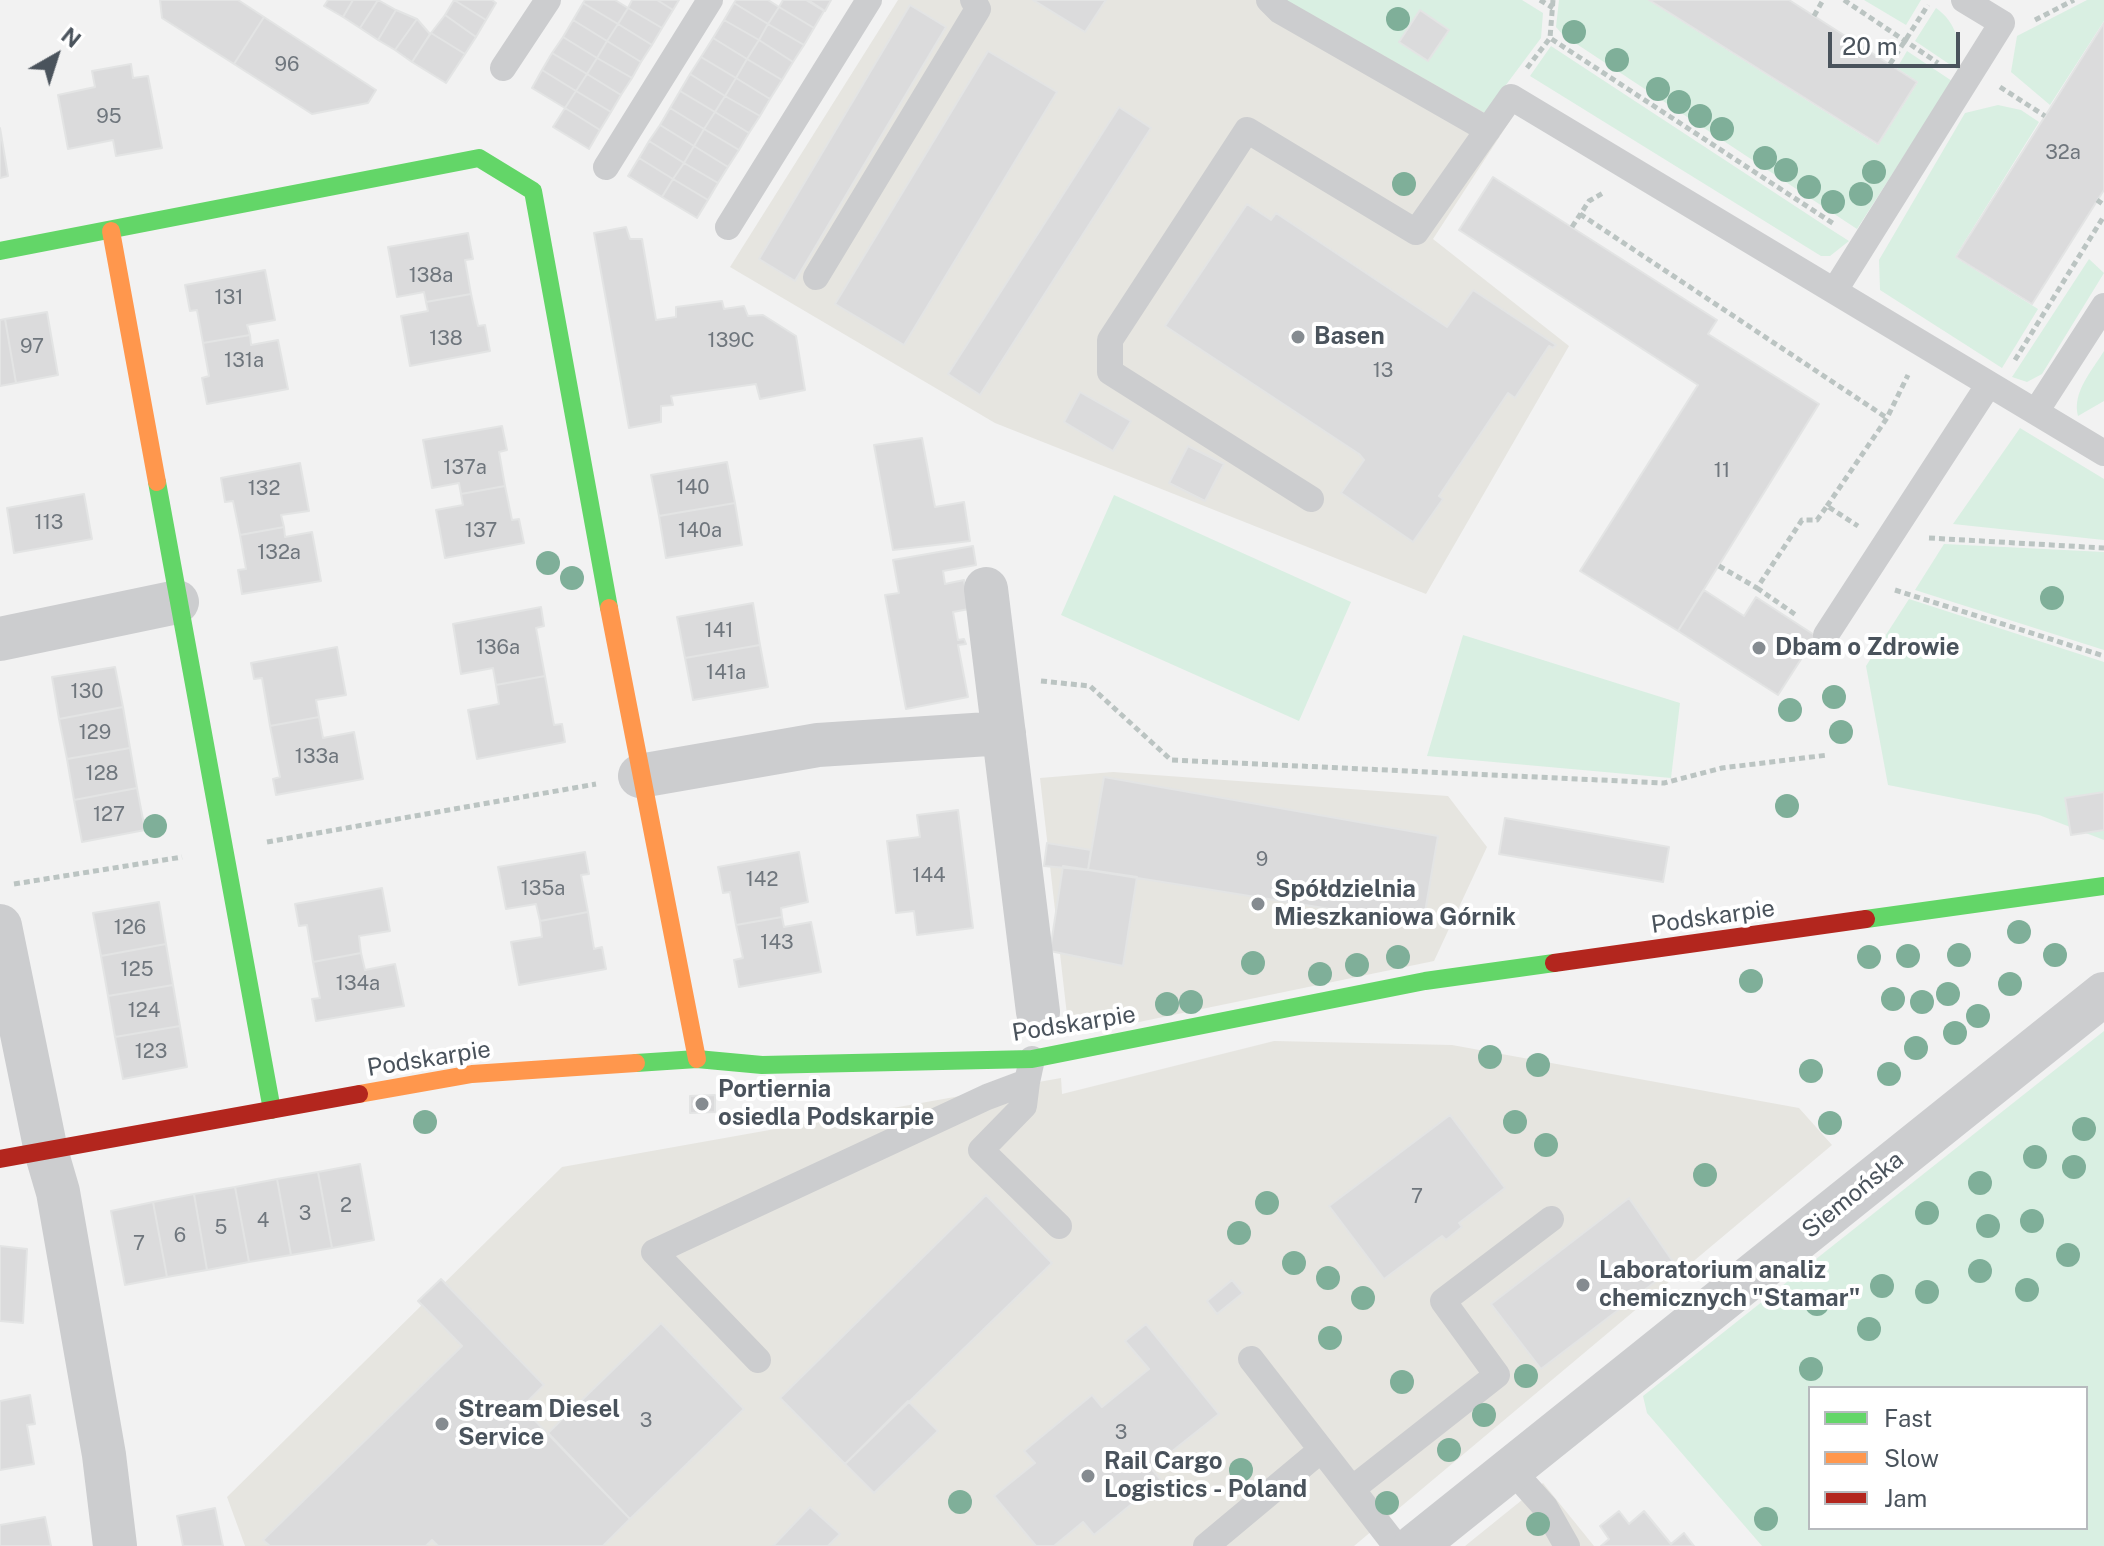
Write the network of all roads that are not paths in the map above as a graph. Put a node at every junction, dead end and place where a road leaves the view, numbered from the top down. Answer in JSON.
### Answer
{"nodes":[{"id":1,"x":548,"y":0,"type":"edge"},
{"id":2,"x":710,"y":0,"type":"edge"},
{"id":3,"x":869,"y":0,"type":"edge"},
{"id":4,"x":973,"y":0,"type":"edge"},
{"id":5,"x":1269,"y":0,"type":"edge"},
{"id":6,"x":1964,"y":0,"type":"edge"},
{"id":7,"x":503,"y":68,"type":"dead end"},
{"id":8,"x":1488,"y":130,"type":"junction"},
{"id":9,"x":606,"y":167,"type":"dead end"},
{"id":10,"x":728,"y":227,"type":"dead end"},
{"id":11,"x":111,"y":231,"type":"junction"},
{"id":12,"x":0,"y":251,"type":"edge"},
{"id":13,"x":816,"y":277,"type":"dead end"},
{"id":14,"x":1835,"y":290,"type":"junction"},
{"id":15,"x":2104,"y":306,"type":"edge"},
{"id":16,"x":1993,"y":386,"type":"junction"},
{"id":17,"x":2037,"y":410,"type":"junction"},
{"id":18,"x":2104,"y":453,"type":"edge"},
{"id":19,"x":1311,"y":499,"type":"dead end"},
{"id":20,"x":986,"y":589,"type":"dead end"},
{"id":21,"x":177,"y":602,"type":"junction"},
{"id":22,"x":1826,"y":635,"type":"road end"},
{"id":23,"x":0,"y":639,"type":"edge"},
{"id":24,"x":1004,"y":733,"type":"junction"},
{"id":25,"x":640,"y":776,"type":"junction"},
{"id":26,"x":2104,"y":886,"type":"edge"},
{"id":27,"x":0,"y":926,"type":"edge"},
{"id":28,"x":2104,"y":994,"type":"edge"},
{"id":29,"x":1038,"y":1012,"type":"dead end"},
{"id":30,"x":697,"y":1059,"type":"junction"},
{"id":31,"x":1029,"y":1071,"type":"junction"},
{"id":32,"x":272,"y":1110,"type":"junction"},
{"id":33,"x":46,"y":1151,"type":"junction"},
{"id":34,"x":0,"y":1159,"type":"edge"},
{"id":35,"x":1551,"y":1219,"type":"dead end"},
{"id":36,"x":1059,"y":1226,"type":"dead end"},
{"id":37,"x":1251,"y":1359,"type":"dead end"},
{"id":38,"x":758,"y":1360,"type":"dead end"},
{"id":39,"x":1321,"y":1450,"type":"junction"},
{"id":40,"x":1511,"y":1469,"type":"junction"},
{"id":41,"x":1352,"y":1489,"type":"junction"},
{"id":42,"x":115,"y":1546,"type":"edge"},
{"id":43,"x":1206,"y":1546,"type":"edge"},
{"id":44,"x":1396,"y":1546,"type":"edge"},
{"id":45,"x":1415,"y":1546,"type":"edge"},
{"id":46,"x":1567,"y":1546,"type":"edge"}],
"edges":[{"from":1,"to":7,"type":"lane"},
{"from":2,"to":9,"type":"lane"},
{"from":3,"to":10,"type":"lane"},
{"from":4,"to":13,"type":"lane"},
{"from":5,"to":8,"type":"lane"},
{"from":6,"to":14,"type":"lane"},
{"from":8,"to":14,"type":"lane"},
{"from":8,"to":19,"type":"lane"},
{"from":11,"to":12,"type":"street"},
{"from":11,"to":21,"type":"street"},
{"from":11,"to":25,"type":"street"},
{"from":14,"to":16,"type":"lane"},
{"from":15,"to":17,"type":"lane"},
{"from":16,"to":17,"type":"lane"},
{"from":16,"to":22,"type":"lane"},
{"from":17,"to":18,"type":"lane"},
{"from":20,"to":24,"type":"street"},
{"from":21,"to":23,"type":"street"},
{"from":21,"to":32,"type":"street"},
{"from":24,"to":25,"type":"street"},
{"from":24,"to":29,"type":"street"},
{"from":25,"to":30,"type":"street"},
{"from":26,"to":31,"type":"street","name":"Podskarpie"},
{"from":27,"to":33,"type":"street"},
{"from":28,"to":40,"type":"street","name":"Siemońska"},
{"from":30,"to":31,"type":"street","name":"Podskarpie"},
{"from":30,"to":32,"type":"street","name":"Podskarpie"},
{"from":31,"to":36,"type":"lane"},
{"from":31,"to":38,"type":"lane"},
{"from":32,"to":33,"type":"street","name":"Podskarpie"},
{"from":33,"to":34,"type":"street","name":"Podskarpie"},
{"from":33,"to":42,"type":"street"},
{"from":35,"to":41,"type":"lane"},
{"from":37,"to":39,"type":"lane"},
{"from":39,"to":41,"type":"lane"},
{"from":39,"to":43,"type":"lane"},
{"from":40,"to":45,"type":"street","name":"Siemońska"},
{"from":40,"to":46,"type":"lane"},
{"from":41,"to":44,"type":"lane"}]}
